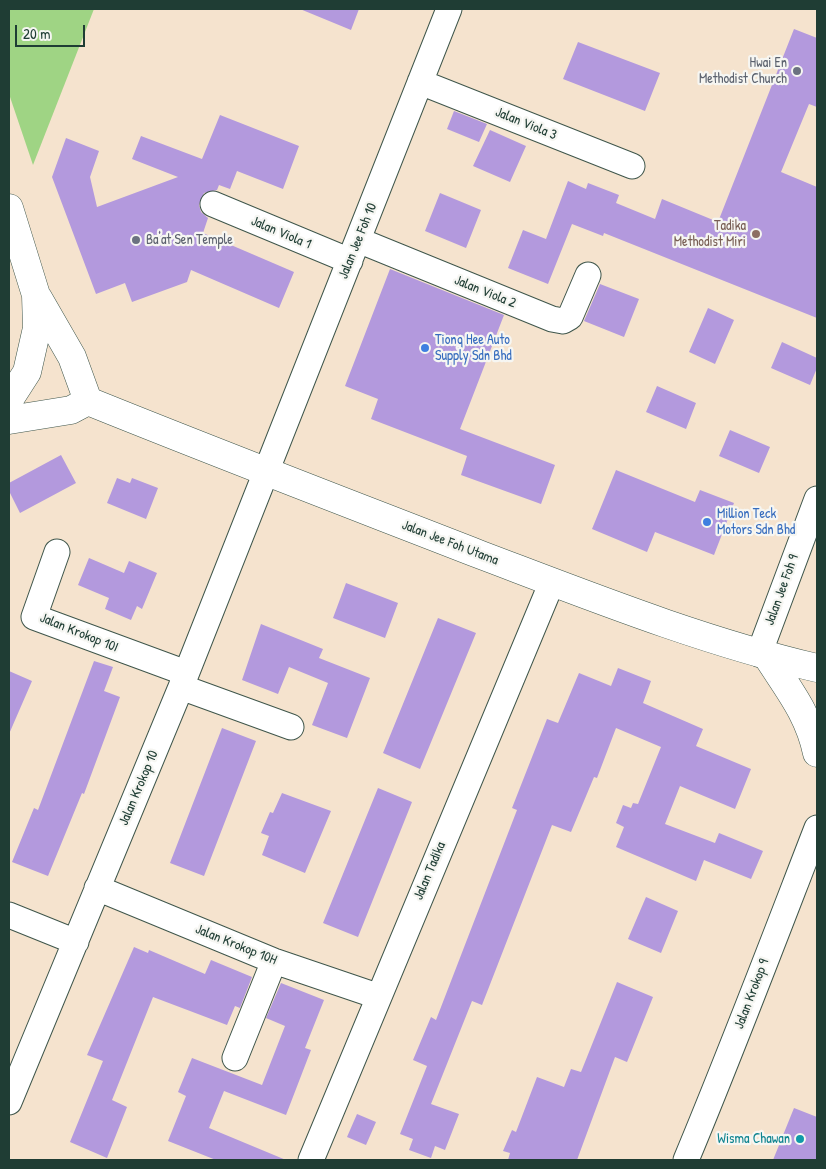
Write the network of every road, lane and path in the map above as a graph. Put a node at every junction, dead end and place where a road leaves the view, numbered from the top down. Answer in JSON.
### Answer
{"nodes":[{"id":1,"x":449,"y":9,"type":"edge"},
{"id":2,"x":420,"y":82,"type":"junction"},
{"id":3,"x":632,"y":166,"type":"dead end"},
{"id":4,"x":213,"y":204,"type":"dead end"},
{"id":5,"x":9,"y":208,"type":"edge"},
{"id":6,"x":354,"y":251,"type":"junction"},
{"id":7,"x":588,"y":275,"type":"dead end"},
{"id":8,"x":36,"y":295,"type":"junction"},
{"id":9,"x":9,"y":400,"type":"edge"},
{"id":10,"x":88,"y":401,"type":"junction"},
{"id":11,"x":9,"y":420,"type":"edge"},
{"id":12,"x":265,"y":473,"type":"junction"},
{"id":13,"x":817,"y":499,"type":"edge"},
{"id":14,"x":57,"y":552,"type":"dead end"},
{"id":15,"x":552,"y":582,"type":"junction"},
{"id":16,"x":763,"y":655,"type":"junction"},
{"id":17,"x":817,"y":668,"type":"edge"},
{"id":18,"x":183,"y":680,"type":"junction"},
{"id":19,"x":291,"y":727,"type":"dead end"},
{"id":20,"x":817,"y":753,"type":"edge"},
{"id":21,"x":817,"y":828,"type":"edge"},
{"id":22,"x":97,"y":888,"type":"junction"},
{"id":23,"x":9,"y":915,"type":"edge"},
{"id":24,"x":76,"y":942,"type":"junction"},
{"id":25,"x":274,"y":961,"type":"junction"},
{"id":26,"x":377,"y":996,"type":"junction"},
{"id":27,"x":235,"y":1058,"type":"dead end"},
{"id":28,"x":15,"y":1067,"type":"edge"},
{"id":29,"x":9,"y":1102,"type":"edge"},
{"id":30,"x":311,"y":1160,"type":"edge"},
{"id":31,"x":686,"y":1160,"type":"edge"}],
"edges":[{"from":1,"to":2,"type":"street","name":"Jalan Jee Foh 10"},
{"from":2,"to":3,"type":"street","name":"Jalan Viola 3"},
{"from":2,"to":6,"type":"street","name":"Jalan Jee Foh 10"},
{"from":4,"to":6,"type":"street","name":"Jalan Viola 1"},
{"from":5,"to":8,"type":"street"},
{"from":6,"to":7,"type":"street","name":"Jalan Viola 2"},
{"from":6,"to":12,"type":"street","name":"Jalan Jee Foh 10"},
{"from":8,"to":9,"type":"street"},
{"from":8,"to":10,"type":"street"},
{"from":10,"to":11,"type":"street"},
{"from":10,"to":12,"type":"street","name":"Jalan Jee Foh Utama"},
{"from":12,"to":15,"type":"street","name":"Jalan Jee Foh Utama"},
{"from":12,"to":18,"type":"street","name":"Jalan Krokop 10"},
{"from":13,"to":16,"type":"street","name":"Jalan Jee Foh 9"},
{"from":14,"to":18,"type":"street","name":"Jalan Krokop 10I"},
{"from":15,"to":16,"type":"street","name":"Jalan Jee Foh Utama"},
{"from":15,"to":26,"type":"street","name":"Jalan Tadika"},
{"from":16,"to":17,"type":"street","name":"Jalan Jee Foh Utama"},
{"from":16,"to":20,"type":"street"},
{"from":18,"to":19,"type":"street"},
{"from":18,"to":22,"type":"street","name":"Jalan Krokop 10"},
{"from":21,"to":31,"type":"street","name":"Jalan Krokop 9"},
{"from":22,"to":24,"type":"street","name":"Jalan Krokop 10"},
{"from":22,"to":25,"type":"street","name":"Jalan Krokop 10H"},
{"from":23,"to":24,"type":"street"},
{"from":24,"to":28,"type":"street","name":"Jalan Krokop 10"},
{"from":25,"to":26,"type":"street","name":"Jalan Krokop 10H"},
{"from":25,"to":27,"type":"street"},
{"from":26,"to":30,"type":"street","name":"Jalan Tadika"},
{"from":28,"to":29,"type":"street","name":"Jalan Krokop 10"}]}
